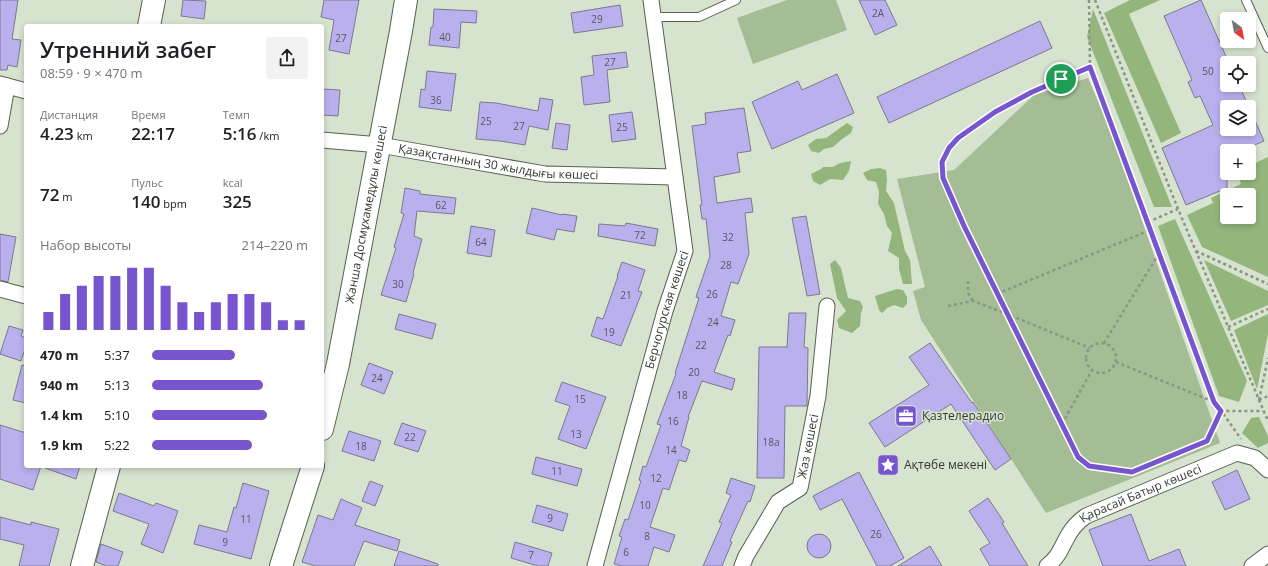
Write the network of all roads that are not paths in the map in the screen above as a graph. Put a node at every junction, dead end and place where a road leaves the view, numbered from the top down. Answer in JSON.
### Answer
{"nodes":[{"id":1,"x":154,"y":0,"type":"edge"},
{"id":2,"x":406,"y":0,"type":"edge"},
{"id":3,"x":651,"y":0,"type":"edge"},
{"id":4,"x":736,"y":0,"type":"edge"},
{"id":5,"x":1246,"y":0,"type":"edge"},
{"id":6,"x":653,"y":17,"type":"junction"},
{"id":7,"x":149,"y":24,"type":"edge"},
{"id":8,"x":1268,"y":48,"type":"edge"},
{"id":9,"x":3,"y":85,"type":"edge"},
{"id":10,"x":24,"y":90,"type":"edge"},
{"id":11,"x":0,"y":126,"type":"edge"},
{"id":12,"x":324,"y":140,"type":"edge"},
{"id":13,"x":380,"y":146,"type":"junction"},
{"id":14,"x":675,"y":177,"type":"junction"},
{"id":15,"x":0,"y":289,"type":"edge"},
{"id":16,"x":24,"y":295,"type":"edge"},
{"id":17,"x":827,"y":306,"type":"dead end"},
{"id":18,"x":324,"y":421,"type":"edge"},
{"id":19,"x":108,"y":468,"type":"edge"},
{"id":20,"x":312,"y":468,"type":"edge"},
{"id":21,"x":1268,"y":470,"type":"edge"},
{"id":22,"x":1268,"y":554,"type":"edge"},
{"id":23,"x":82,"y":566,"type":"edge"},
{"id":24,"x":281,"y":566,"type":"edge"},
{"id":25,"x":595,"y":566,"type":"edge"},
{"id":26,"x":742,"y":566,"type":"edge"},
{"id":27,"x":1047,"y":566,"type":"edge"},
{"id":28,"x":1252,"y":566,"type":"edge"}],
"edges":[{"from":1,"to":7,"type":"street"},
{"from":2,"to":13,"type":"street","name":"Жанша Досмұхамедұлы көшесі"},
{"from":3,"to":6,"type":"street","name":"Берчогурская көшесі"},
{"from":4,"to":6,"type":"lane"},
{"from":5,"to":8,"type":"lane"},
{"from":6,"to":14,"type":"street","name":"Берчогурская көшесі"},
{"from":9,"to":10,"type":"street"},
{"from":9,"to":11,"type":"street"},
{"from":12,"to":13,"type":"street","name":"Қазақстанның 30 жылдығы көшесі"},
{"from":13,"to":14,"type":"street","name":"Қазақстанның 30 жылдығы көшесі"},
{"from":13,"to":18,"type":"street","name":"Жанша Досмұхамедұлы көшесі"},
{"from":14,"to":25,"type":"street","name":"Берчогурская көшесі"},
{"from":15,"to":16,"type":"street"},
{"from":17,"to":26,"type":"street","name":"Жаз көшесі"},
{"from":19,"to":23,"type":"street"},
{"from":20,"to":24,"type":"street"},
{"from":21,"to":27,"type":"street","name":"Қарасай Батыр көшесі"},
{"from":22,"to":28,"type":"street"}]}
